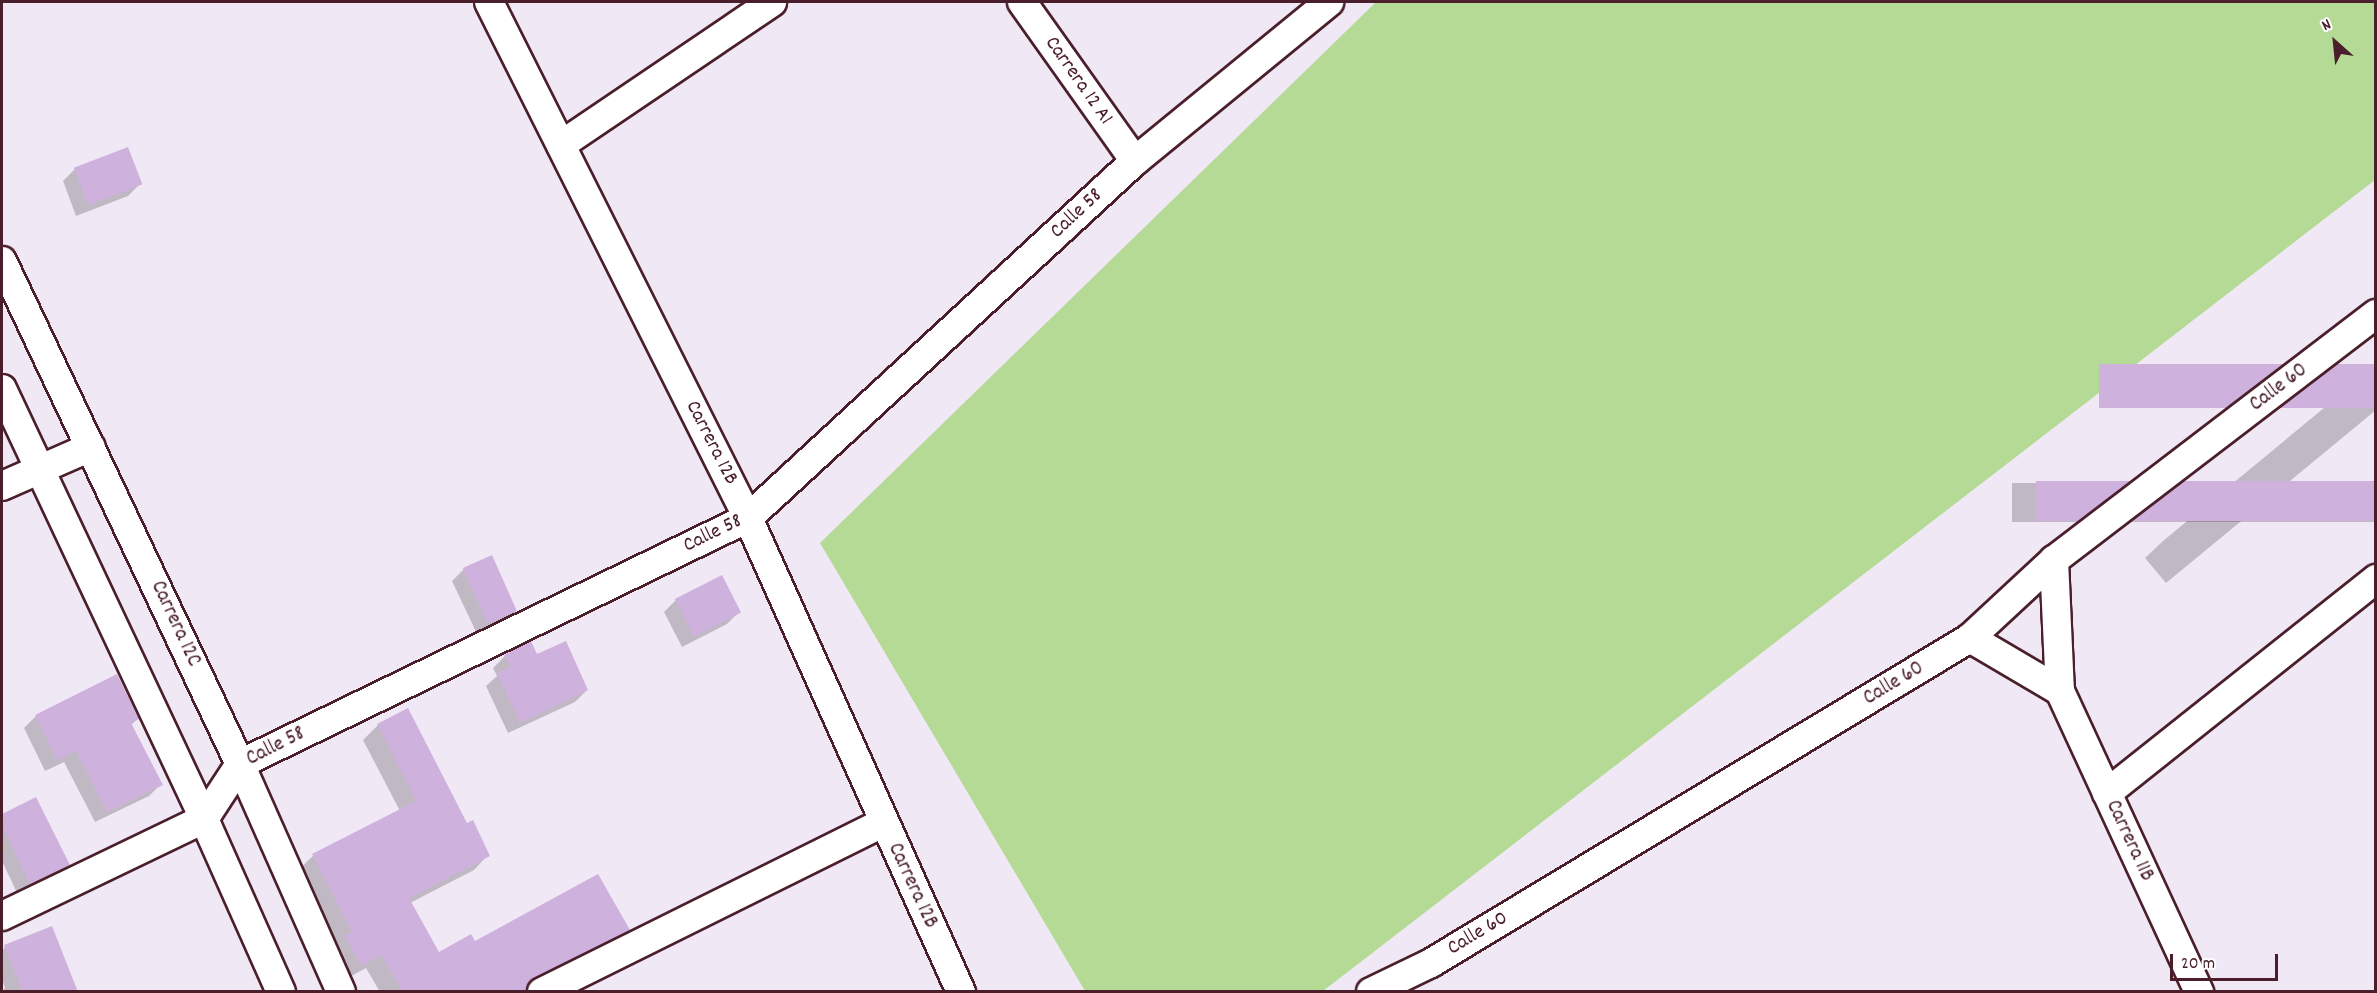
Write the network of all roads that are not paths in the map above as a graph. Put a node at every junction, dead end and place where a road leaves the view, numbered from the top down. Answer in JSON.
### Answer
{"nodes":[{"id":1,"x":489,"y":2,"type":"edge"},
{"id":2,"x":772,"y":2,"type":"edge"},
{"id":3,"x":1022,"y":2,"type":"edge"},
{"id":4,"x":1329,"y":2,"type":"edge"},
{"id":5,"x":561,"y":145,"type":"junction"},
{"id":6,"x":1135,"y":160,"type":"junction"},
{"id":7,"x":2,"y":261,"type":"edge"},
{"id":8,"x":2376,"y":314,"type":"edge"},
{"id":9,"x":2,"y":389,"type":"edge"},
{"id":10,"x":91,"y":447,"type":"junction"},
{"id":11,"x":39,"y":469,"type":"junction"},
{"id":12,"x":2,"y":486,"type":"edge"},
{"id":13,"x":748,"y":518,"type":"junction"},
{"id":14,"x":2054,"y":560,"type":"junction"},
{"id":15,"x":2376,"y":579,"type":"edge"},
{"id":16,"x":1971,"y":638,"type":"junction"},
{"id":17,"x":2060,"y":691,"type":"junction"},
{"id":18,"x":240,"y":764,"type":"junction"},
{"id":19,"x":2108,"y":793,"type":"junction"},
{"id":20,"x":204,"y":819,"type":"junction"},
{"id":21,"x":883,"y":823,"type":"junction"},
{"id":22,"x":2,"y":916,"type":"edge"},
{"id":23,"x":281,"y":992,"type":"edge"},
{"id":24,"x":341,"y":992,"type":"edge"},
{"id":25,"x":542,"y":992,"type":"edge"},
{"id":26,"x":961,"y":992,"type":"edge"},
{"id":27,"x":1371,"y":992,"type":"edge"},
{"id":28,"x":2199,"y":992,"type":"edge"}],
"edges":[{"from":1,"to":5,"type":"street","name":"Carrera 12B"},
{"from":2,"to":5,"type":"street"},
{"from":3,"to":6,"type":"street","name":"Carrera 12 A1"},
{"from":4,"to":6,"type":"street","name":"Calle 58"},
{"from":5,"to":13,"type":"street","name":"Carrera 12B"},
{"from":6,"to":13,"type":"street","name":"Calle 58"},
{"from":7,"to":10,"type":"street","name":"Carrera 12C"},
{"from":8,"to":14,"type":"street","name":"Calle 60"},
{"from":9,"to":11,"type":"street"},
{"from":10,"to":11,"type":"street"},
{"from":10,"to":18,"type":"street","name":"Carrera 12C"},
{"from":11,"to":12,"type":"street"},
{"from":11,"to":20,"type":"street"},
{"from":13,"to":18,"type":"street","name":"Calle 58"},
{"from":13,"to":21,"type":"street","name":"Carrera 12B"},
{"from":14,"to":16,"type":"street","name":"Calle 60"},
{"from":14,"to":17,"type":"street","name":"Carrera 11B"},
{"from":15,"to":19,"type":"street"},
{"from":16,"to":17,"type":"street"},
{"from":16,"to":27,"type":"street","name":"Calle 60"},
{"from":17,"to":19,"type":"street","name":"Carrera 11B"},
{"from":18,"to":20,"type":"street","name":"Calle 58"},
{"from":18,"to":24,"type":"street","name":"Carrera 12C"},
{"from":19,"to":28,"type":"street","name":"Carrera 11B"},
{"from":20,"to":22,"type":"street"},
{"from":20,"to":23,"type":"street"},
{"from":21,"to":25,"type":"street"},
{"from":21,"to":26,"type":"street","name":"Carrera 12B"}]}
